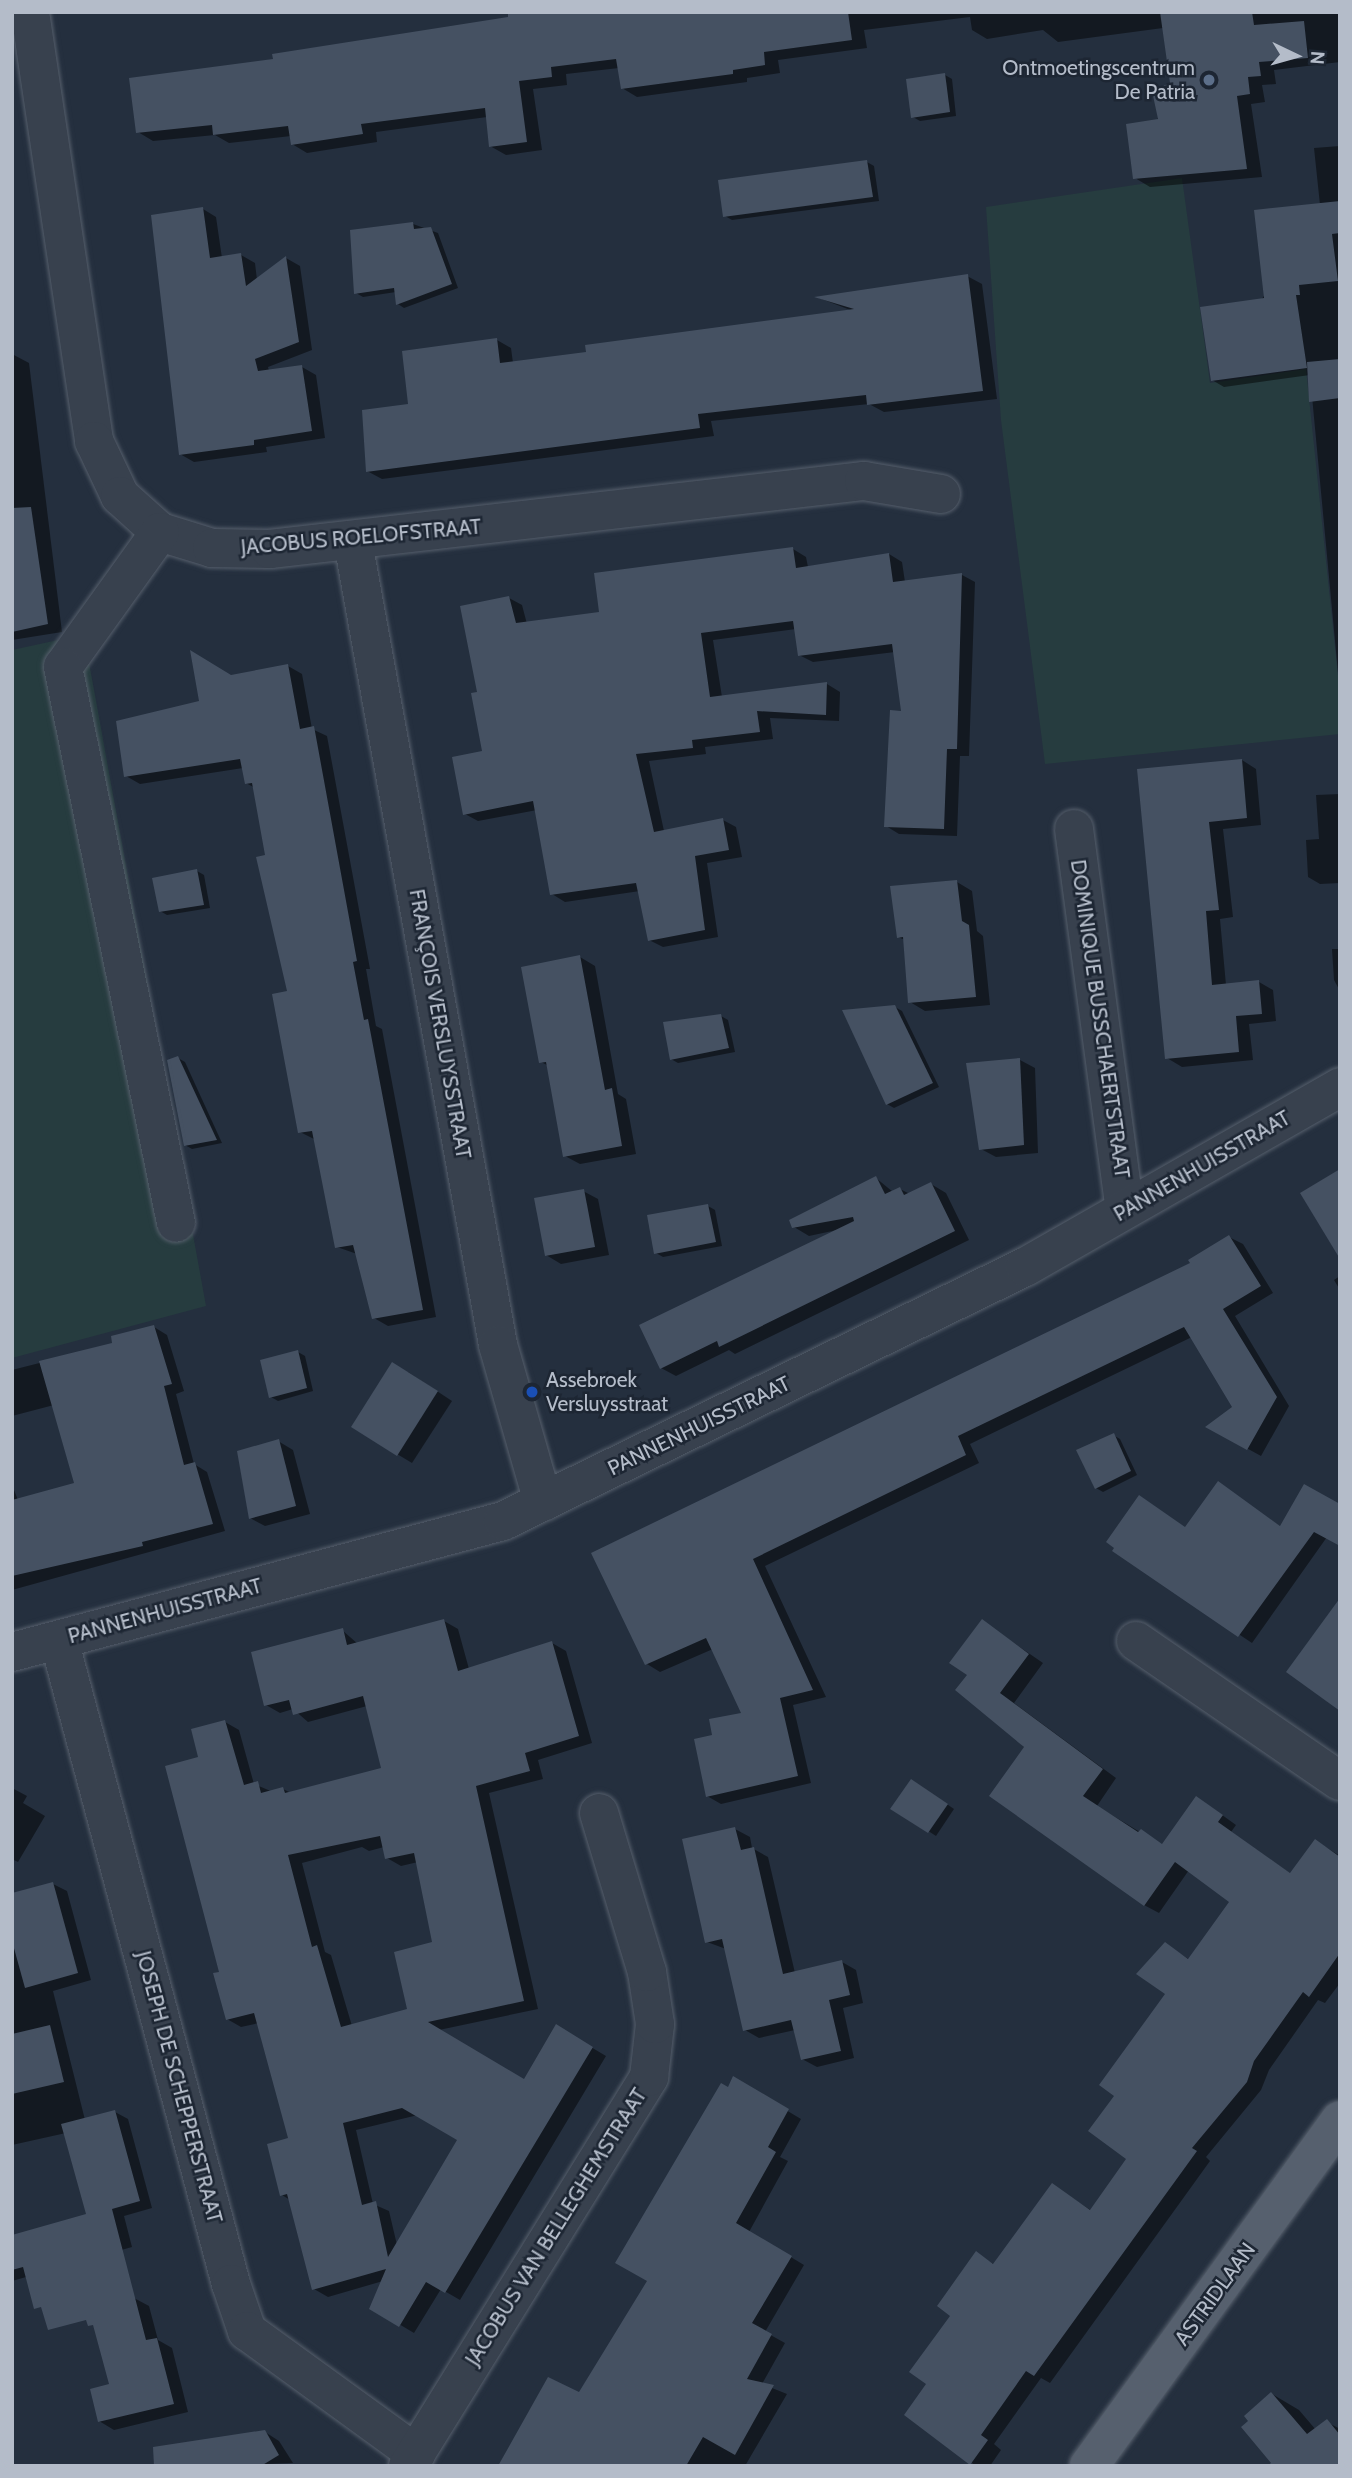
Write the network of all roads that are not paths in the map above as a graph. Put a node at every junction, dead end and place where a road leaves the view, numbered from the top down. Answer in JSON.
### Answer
{"nodes":[{"id":1,"x":30,"y":12,"type":"edge"},
{"id":2,"x":941,"y":494,"type":"dead end"},
{"id":3,"x":160,"y":532,"type":"junction"},
{"id":4,"x":353,"y":542,"type":"junction"},
{"id":5,"x":1074,"y":829,"type":"dead end"},
{"id":6,"x":1340,"y":1087,"type":"edge"},
{"id":7,"x":1125,"y":1209,"type":"junction"},
{"id":8,"x":176,"y":1223,"type":"dead end"},
{"id":9,"x":542,"y":1502,"type":"junction"},
{"id":10,"x":59,"y":1640,"type":"junction"},
{"id":11,"x":1136,"y":1641,"type":"dead end"},
{"id":12,"x":12,"y":1652,"type":"edge"},
{"id":13,"x":1340,"y":1781,"type":"edge"},
{"id":14,"x":599,"y":1813,"type":"dead end"},
{"id":15,"x":1340,"y":2121,"type":"edge"},
{"id":16,"x":412,"y":2460,"type":"edge"},
{"id":17,"x":1089,"y":2466,"type":"edge"}],
"edges":[{"from":1,"to":3,"type":"street","name":"JACOBUS ROELOFSTRAAT"},
{"from":2,"to":4,"type":"street","name":"JACOBUS ROELOFSTRAAT"},
{"from":3,"to":4,"type":"street","name":"JACOBUS ROELOFSTRAAT"},
{"from":3,"to":8,"type":"street"},
{"from":4,"to":9,"type":"street","name":"FRANÇOIS VERSLUYSSTRAAT"},
{"from":5,"to":7,"type":"street","name":"DOMINIQUE BUSSCHAERTSTRAAT"},
{"from":6,"to":7,"type":"street","name":"PANNENHUISSTRAAT"},
{"from":7,"to":9,"type":"street","name":"PANNENHUISSTRAAT"},
{"from":9,"to":10,"type":"street","name":"PANNENHUISSTRAAT"},
{"from":10,"to":12,"type":"street","name":"PANNENHUISSTRAAT"},
{"from":10,"to":16,"type":"street","name":"JOSEPH DE SCHEPPERSTRAAT"},
{"from":11,"to":13,"type":"street"},
{"from":14,"to":16,"type":"street","name":"JACOBUS VAN BELLEGHEMSTRAAT"},
{"from":15,"to":17,"type":"main road","name":"ASTRIDLAAN"}]}
